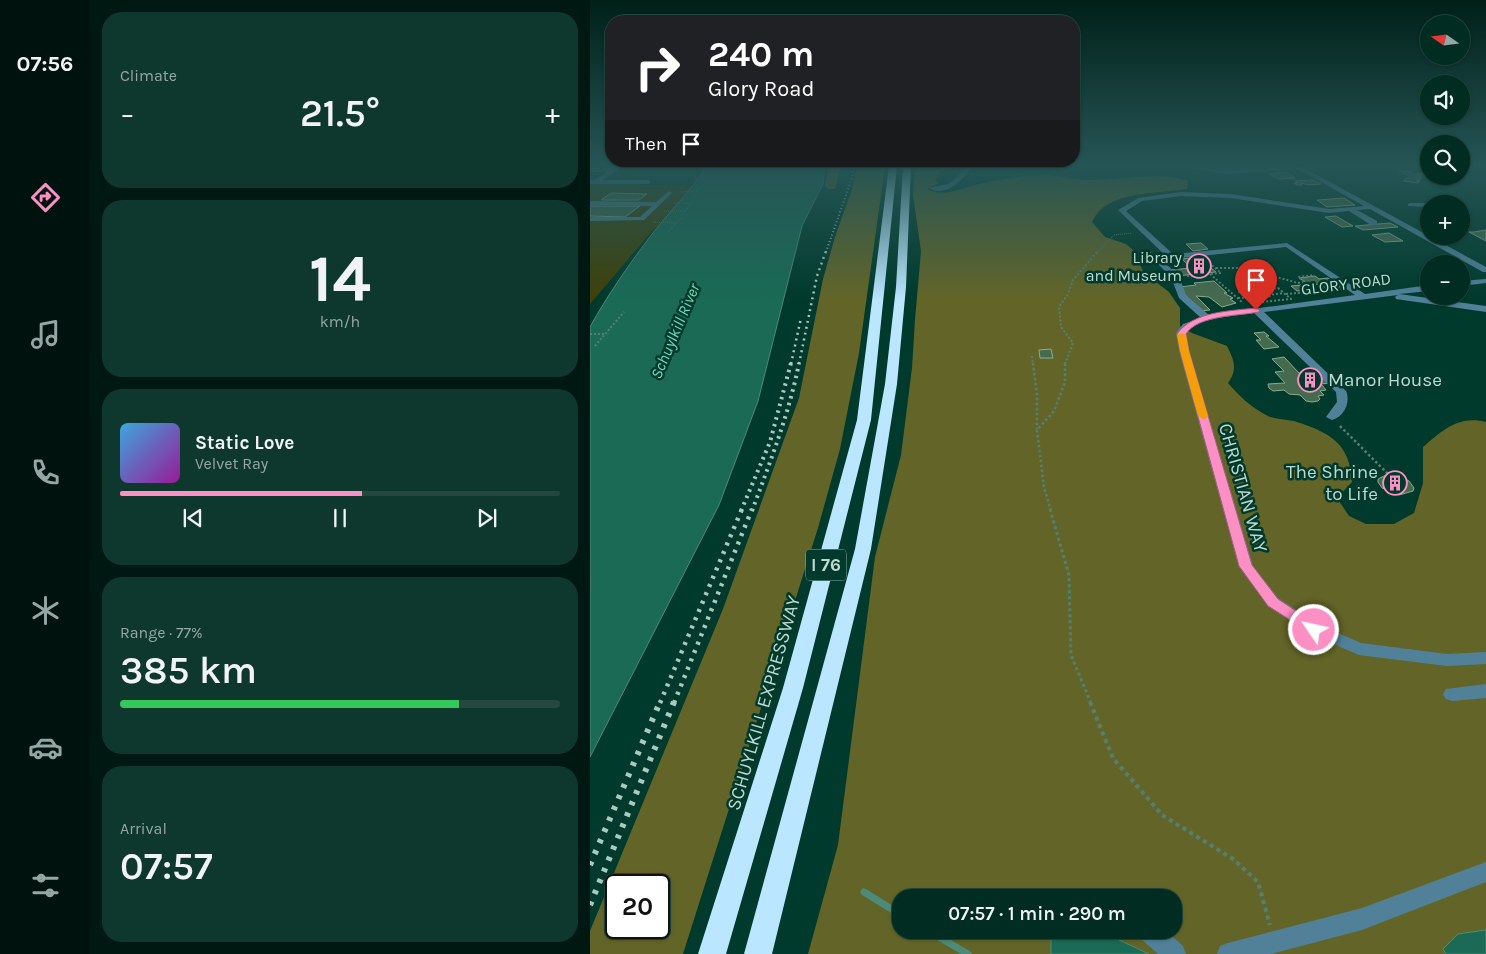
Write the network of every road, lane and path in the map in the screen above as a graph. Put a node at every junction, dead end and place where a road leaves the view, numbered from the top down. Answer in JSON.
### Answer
{"nodes":[{"id":1,"x":650,"y":211,"type":"edge"},
{"id":2,"x":685,"y":211,"type":"joint"},
{"id":3,"x":889,"y":211,"type":"edge"},
{"id":4,"x":904,"y":211,"type":"edge"},
{"id":5,"x":1122,"y":211,"type":"edge"},
{"id":6,"x":1325,"y":211,"type":"edge"},
{"id":7,"x":1339,"y":211,"type":"edge"},
{"id":8,"x":1351,"y":211,"type":"edge"},
{"id":9,"x":1376,"y":211,"type":"edge"},
{"id":10,"x":662,"y":212,"type":"dead end"},
{"id":11,"x":590,"y":219,"type":"edge"},
{"id":12,"x":657,"y":223,"type":"dead end"},
{"id":13,"x":676,"y":223,"type":"junction"},
{"id":14,"x":1374,"y":223,"type":"dead end"},
{"id":15,"x":1144,"y":231,"type":"junction"},
{"id":16,"x":668,"y":232,"type":"dead end"},
{"id":17,"x":1198,"y":254,"type":"junction"},
{"id":18,"x":1171,"y":257,"type":"junction"},
{"id":19,"x":1216,"y":268,"type":"junction"},
{"id":20,"x":1486,"y":270,"type":"edge"},
{"id":21,"x":1210,"y":274,"type":"junction"},
{"id":22,"x":1328,"y":274,"type":"junction"},
{"id":23,"x":1176,"y":278,"type":"junction"},
{"id":24,"x":1486,"y":281,"type":"edge"},
{"id":25,"x":1470,"y":283,"type":"edge"},
{"id":26,"x":1420,"y":289,"type":"edge"},
{"id":27,"x":1255,"y":290,"type":"junction"},
{"id":28,"x":1262,"y":290,"type":"junction"},
{"id":29,"x":1284,"y":293,"type":"junction"},
{"id":30,"x":1381,"y":294,"type":"junction"},
{"id":31,"x":1268,"y":295,"type":"junction"},
{"id":32,"x":1261,"y":296,"type":"junction"},
{"id":33,"x":1364,"y":297,"type":"junction"},
{"id":34,"x":1238,"y":298,"type":"junction"},
{"id":35,"x":1246,"y":298,"type":"junction"},
{"id":36,"x":1275,"y":300,"type":"junction"},
{"id":37,"x":1268,"y":301,"type":"junction"},
{"id":38,"x":1486,"y":309,"type":"edge"},
{"id":39,"x":1254,"y":311,"type":"junction"},
{"id":40,"x":624,"y":312,"type":"dead end"},
{"id":41,"x":1207,"y":318,"type":"junction"},
{"id":42,"x":590,"y":334,"type":"edge"},
{"id":43,"x":605,"y":334,"type":"junction"},
{"id":44,"x":595,"y":346,"type":"dead end"},
{"id":45,"x":1032,"y":356,"type":"dead end"},
{"id":46,"x":1332,"y":417,"type":"joint"},
{"id":47,"x":1037,"y":430,"type":"junction"},
{"id":48,"x":1388,"y":474,"type":"dead end"},
{"id":49,"x":1486,"y":658,"type":"edge"},
{"id":50,"x":1486,"y":691,"type":"edge"},
{"id":51,"x":1452,"y":694,"type":"dead end"},
{"id":52,"x":1486,"y":872,"type":"edge"},
{"id":53,"x":1158,"y":939,"type":"edge"},
{"id":54,"x":1275,"y":942,"type":"junction"},
{"id":55,"x":712,"y":954,"type":"edge"},
{"id":56,"x":758,"y":954,"type":"edge"},
{"id":57,"x":1175,"y":954,"type":"edge"},
{"id":58,"x":1228,"y":954,"type":"edge"}],
"edges":[{"from":1,"to":11,"type":"street"},
{"from":2,"to":10,"type":"path"},
{"from":2,"to":13,"type":"path"},
{"from":3,"to":55,"type":"highway","name":"SCHUYLKILL EXPRESSWAY","number":"I 76"},
{"from":4,"to":56,"type":"highway","number":"I 76"},
{"from":5,"to":15,"type":"street"},
{"from":6,"to":7,"type":"street"},
{"from":8,"to":14,"type":"street"},
{"from":9,"to":20,"type":"street"},
{"from":12,"to":13,"type":"path"},
{"from":13,"to":16,"type":"path"},
{"from":15,"to":18,"type":"street"},
{"from":15,"to":47,"type":"path"},
{"from":17,"to":18,"type":"street"},
{"from":17,"to":19,"type":"path"},
{"from":17,"to":22,"type":"street"},
{"from":18,"to":23,"type":"street"},
{"from":19,"to":21,"type":"path"},
{"from":19,"to":22,"type":"path"},
{"from":21,"to":23,"type":"path"},
{"from":21,"to":34,"type":"path"},
{"from":22,"to":33,"type":"street"},
{"from":23,"to":41,"type":"street"},
{"from":24,"to":25,"type":"street"},
{"from":26,"to":30,"type":"street","name":"GLORY ROAD"},
{"from":27,"to":28,"type":"path"},
{"from":27,"to":32,"type":"path"},
{"from":27,"to":35,"type":"path"},
{"from":28,"to":29,"type":"path"},
{"from":28,"to":31,"type":"path"},
{"from":29,"to":31,"type":"path"},
{"from":29,"to":36,"type":"path"},
{"from":30,"to":33,"type":"street","name":"GLORY ROAD"},
{"from":30,"to":38,"type":"street"},
{"from":31,"to":32,"type":"path"},
{"from":31,"to":32,"type":"path"},
{"from":31,"to":36,"type":"path"},
{"from":32,"to":35,"type":"path"},
{"from":32,"to":37,"type":"path"},
{"from":33,"to":39,"type":"street","name":"GLORY ROAD"},
{"from":34,"to":35,"type":"path"},
{"from":34,"to":39,"type":"path"},
{"from":35,"to":37,"type":"path"},
{"from":36,"to":37,"type":"path"},
{"from":39,"to":41,"type":"street","name":"GLORY ROAD"},
{"from":39,"to":46,"type":"street"},
{"from":40,"to":43,"type":"path"},
{"from":41,"to":49,"type":"street","name":"CHRISTIAN WAY"},
{"from":42,"to":43,"type":"path"},
{"from":43,"to":44,"type":"path"},
{"from":45,"to":47,"type":"path"},
{"from":46,"to":48,"type":"path"},
{"from":47,"to":54,"type":"path"},
{"from":50,"to":51,"type":"street"},
{"from":52,"to":54,"type":"street"},
{"from":53,"to":57,"type":"street"},
{"from":54,"to":58,"type":"street"}]}
